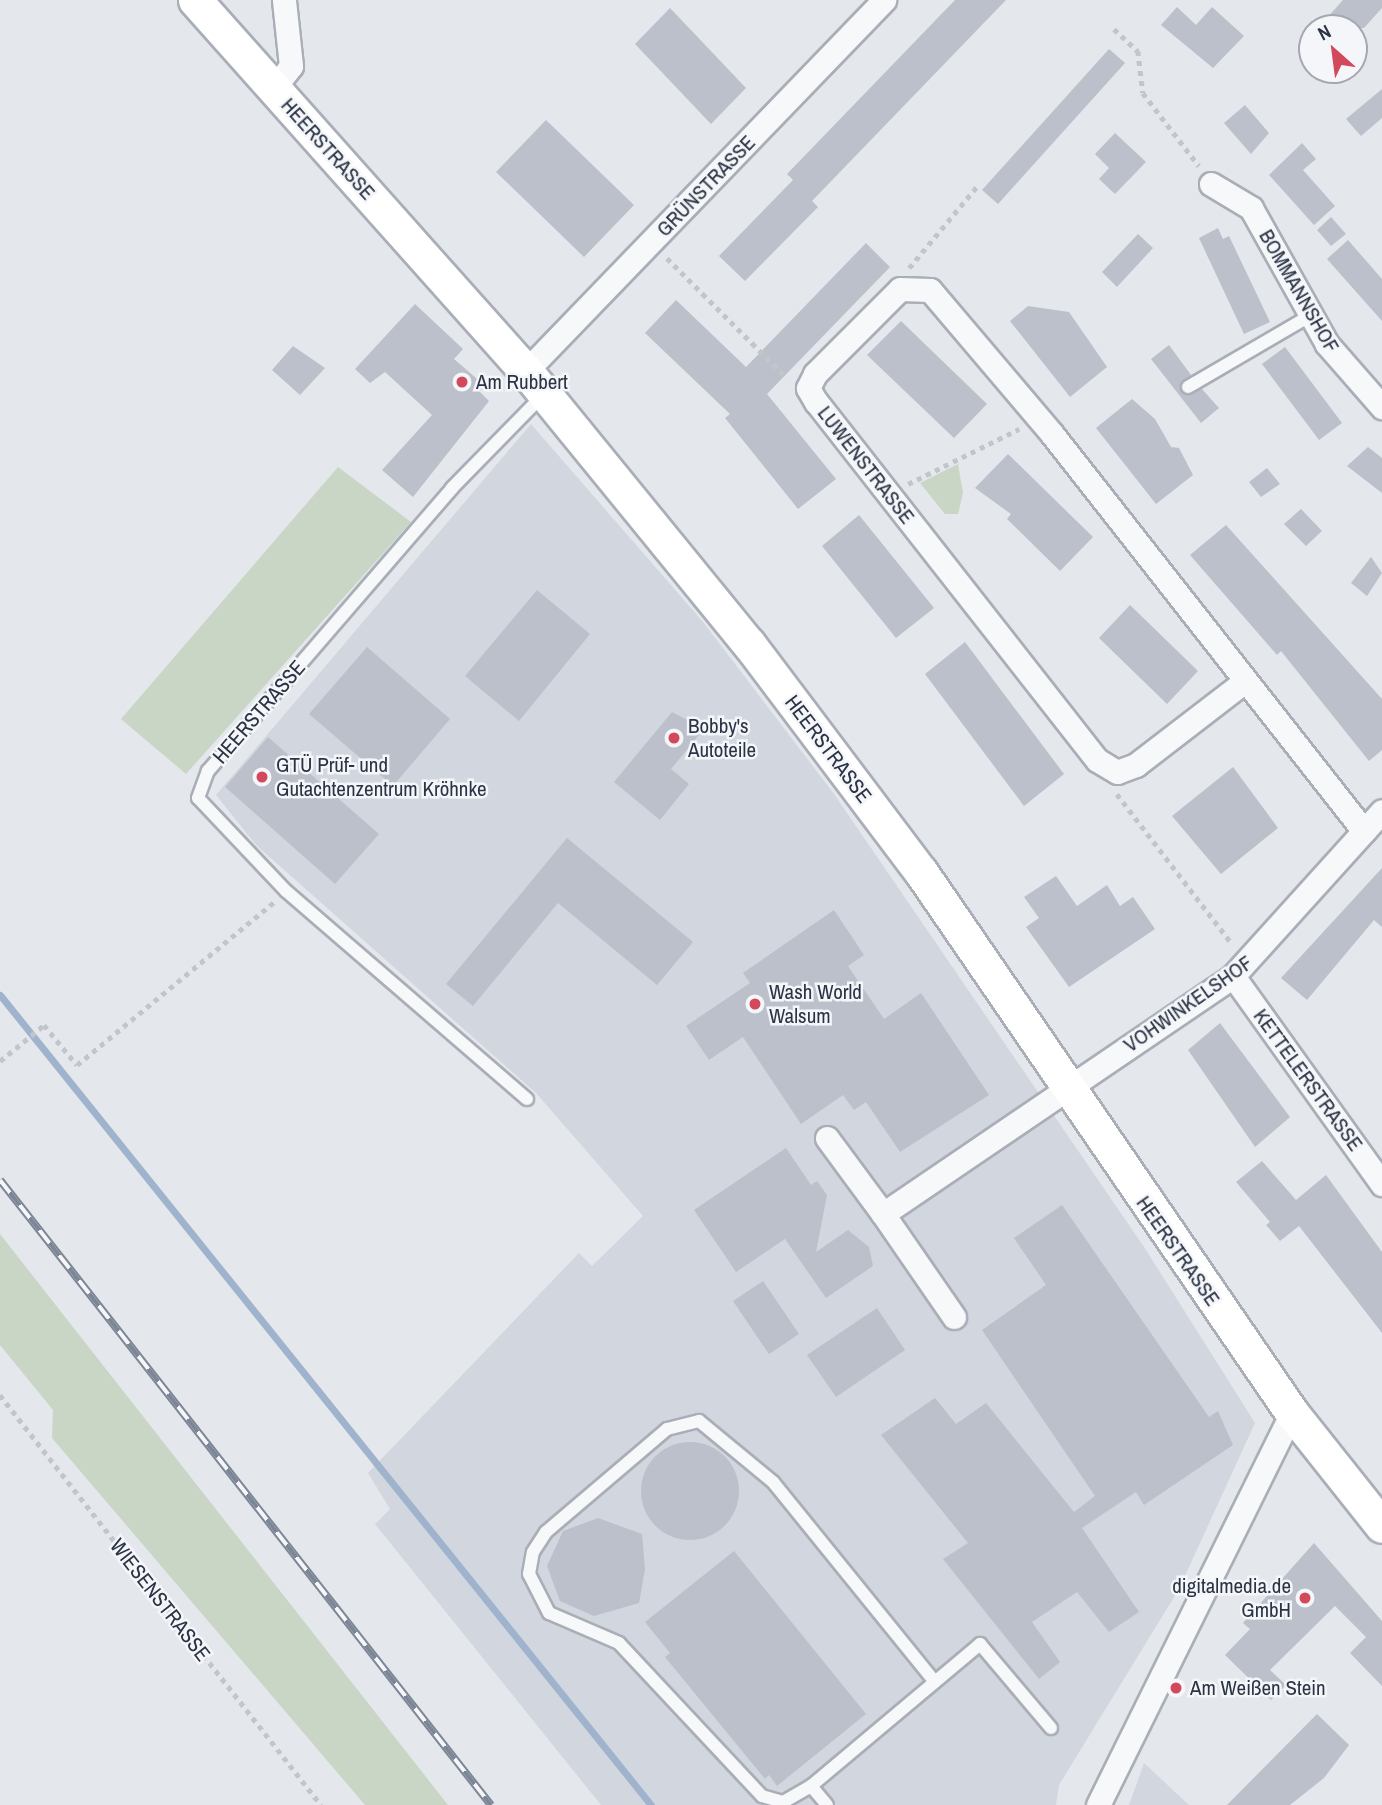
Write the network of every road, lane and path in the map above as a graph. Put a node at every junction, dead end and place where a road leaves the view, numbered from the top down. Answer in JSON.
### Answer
{"nodes":[{"id":1,"x":195,"y":0,"type":"edge"},
{"id":2,"x":284,"y":0,"type":"edge"},
{"id":3,"x":884,"y":0,"type":"edge"},
{"id":4,"x":1114,"y":29,"type":"dead end"},
{"id":5,"x":273,"y":89,"type":"junction"},
{"id":6,"x":979,"y":184,"type":"dead end"},
{"id":7,"x":1211,"y":184,"type":"joint"},
{"id":8,"x":652,"y":242,"type":"junction"},
{"id":9,"x":900,"y":289,"type":"junction"},
{"id":10,"x":1311,"y":315,"type":"junction"},
{"id":11,"x":535,"y":382,"type":"junction"},
{"id":12,"x":1188,"y":387,"type":"dead end"},
{"id":13,"x":808,"y":388,"type":"junction"},
{"id":14,"x":1382,"y":407,"type":"edge"},
{"id":15,"x":1037,"y":416,"type":"junction"},
{"id":16,"x":889,"y":495,"type":"junction"},
{"id":17,"x":1245,"y":681,"type":"junction"},
{"id":18,"x":1117,"y":772,"type":"junction"},
{"id":19,"x":1382,"y":811,"type":"edge"},
{"id":20,"x":1364,"y":831,"type":"junction"},
{"id":21,"x":286,"y":891,"type":"junction"},
{"id":22,"x":1241,"y":970,"type":"junction"},
{"id":23,"x":0,"y":1061,"type":"edge"},
{"id":24,"x":1065,"y":1088,"type":"junction"},
{"id":25,"x":527,"y":1099,"type":"dead end"},
{"id":26,"x":827,"y":1138,"type":"dead end"},
{"id":27,"x":1378,"y":1167,"type":"edge"},
{"id":28,"x":883,"y":1214,"type":"junction"},
{"id":29,"x":954,"y":1317,"type":"dead end"},
{"id":30,"x":0,"y":1395,"type":"edge"},
{"id":31,"x":1292,"y":1413,"type":"junction"},
{"id":32,"x":1382,"y":1526,"type":"edge"},
{"id":33,"x":935,"y":1682,"type":"junction"},
{"id":34,"x":1051,"y":1728,"type":"dead end"},
{"id":35,"x":811,"y":1786,"type":"junction"},
{"id":36,"x":321,"y":1805,"type":"edge"},
{"id":37,"x":827,"y":1805,"type":"edge"},
{"id":38,"x":1098,"y":1805,"type":"edge"}],
"edges":[{"from":1,"to":5,"type":"main road","name":"HEERSTRASSE"},
{"from":2,"to":5,"type":"street"},
{"from":3,"to":8,"type":"street","name":"GRÜNSTRASSE"},
{"from":4,"to":7,"type":"path"},
{"from":5,"to":11,"type":"main road","name":"HEERSTRASSE"},
{"from":6,"to":9,"type":"path"},
{"from":7,"to":10,"type":"street","name":"BOMMANNSHOF"},
{"from":8,"to":11,"type":"street","name":"GRÜNSTRASSE"},
{"from":8,"to":13,"type":"path"},
{"from":9,"to":13,"type":"street","name":"LUWENSTRASSE"},
{"from":9,"to":15,"type":"street"},
{"from":10,"to":12,"type":"lane"},
{"from":10,"to":14,"type":"street","name":"BOMMANNSHOF"},
{"from":11,"to":21,"type":"lane","name":"HEERSTRASSE"},
{"from":11,"to":24,"type":"main road","name":"HEERSTRASSE"},
{"from":13,"to":16,"type":"street","name":"LUWENSTRASSE"},
{"from":15,"to":16,"type":"path"},
{"from":15,"to":17,"type":"street"},
{"from":16,"to":18,"type":"street","name":"LUWENSTRASSE"},
{"from":17,"to":18,"type":"street"},
{"from":17,"to":20,"type":"street"},
{"from":18,"to":22,"type":"path"},
{"from":19,"to":20,"type":"street","name":"VOHWINKELSHOF"},
{"from":20,"to":22,"type":"street","name":"VOHWINKELSHOF"},
{"from":21,"to":23,"type":"path"},
{"from":21,"to":25,"type":"lane","name":"HEERSTRASSE"},
{"from":22,"to":24,"type":"street","name":"VOHWINKELSHOF"},
{"from":22,"to":27,"type":"street","name":"KETTELERSTRASSE"},
{"from":24,"to":28,"type":"street"},
{"from":24,"to":31,"type":"main road","name":"HEERSTRASSE"},
{"from":26,"to":28,"type":"street"},
{"from":28,"to":29,"type":"street"},
{"from":30,"to":36,"type":"path","name":"WIESENSTRASSE"},
{"from":31,"to":32,"type":"main road","name":"HEERSTRASSE"},
{"from":31,"to":38,"type":"street"},
{"from":33,"to":34,"type":"lane"},
{"from":33,"to":35,"type":"lane"},
{"from":33,"to":35,"type":"lane"},
{"from":35,"to":37,"type":"lane"}]}
